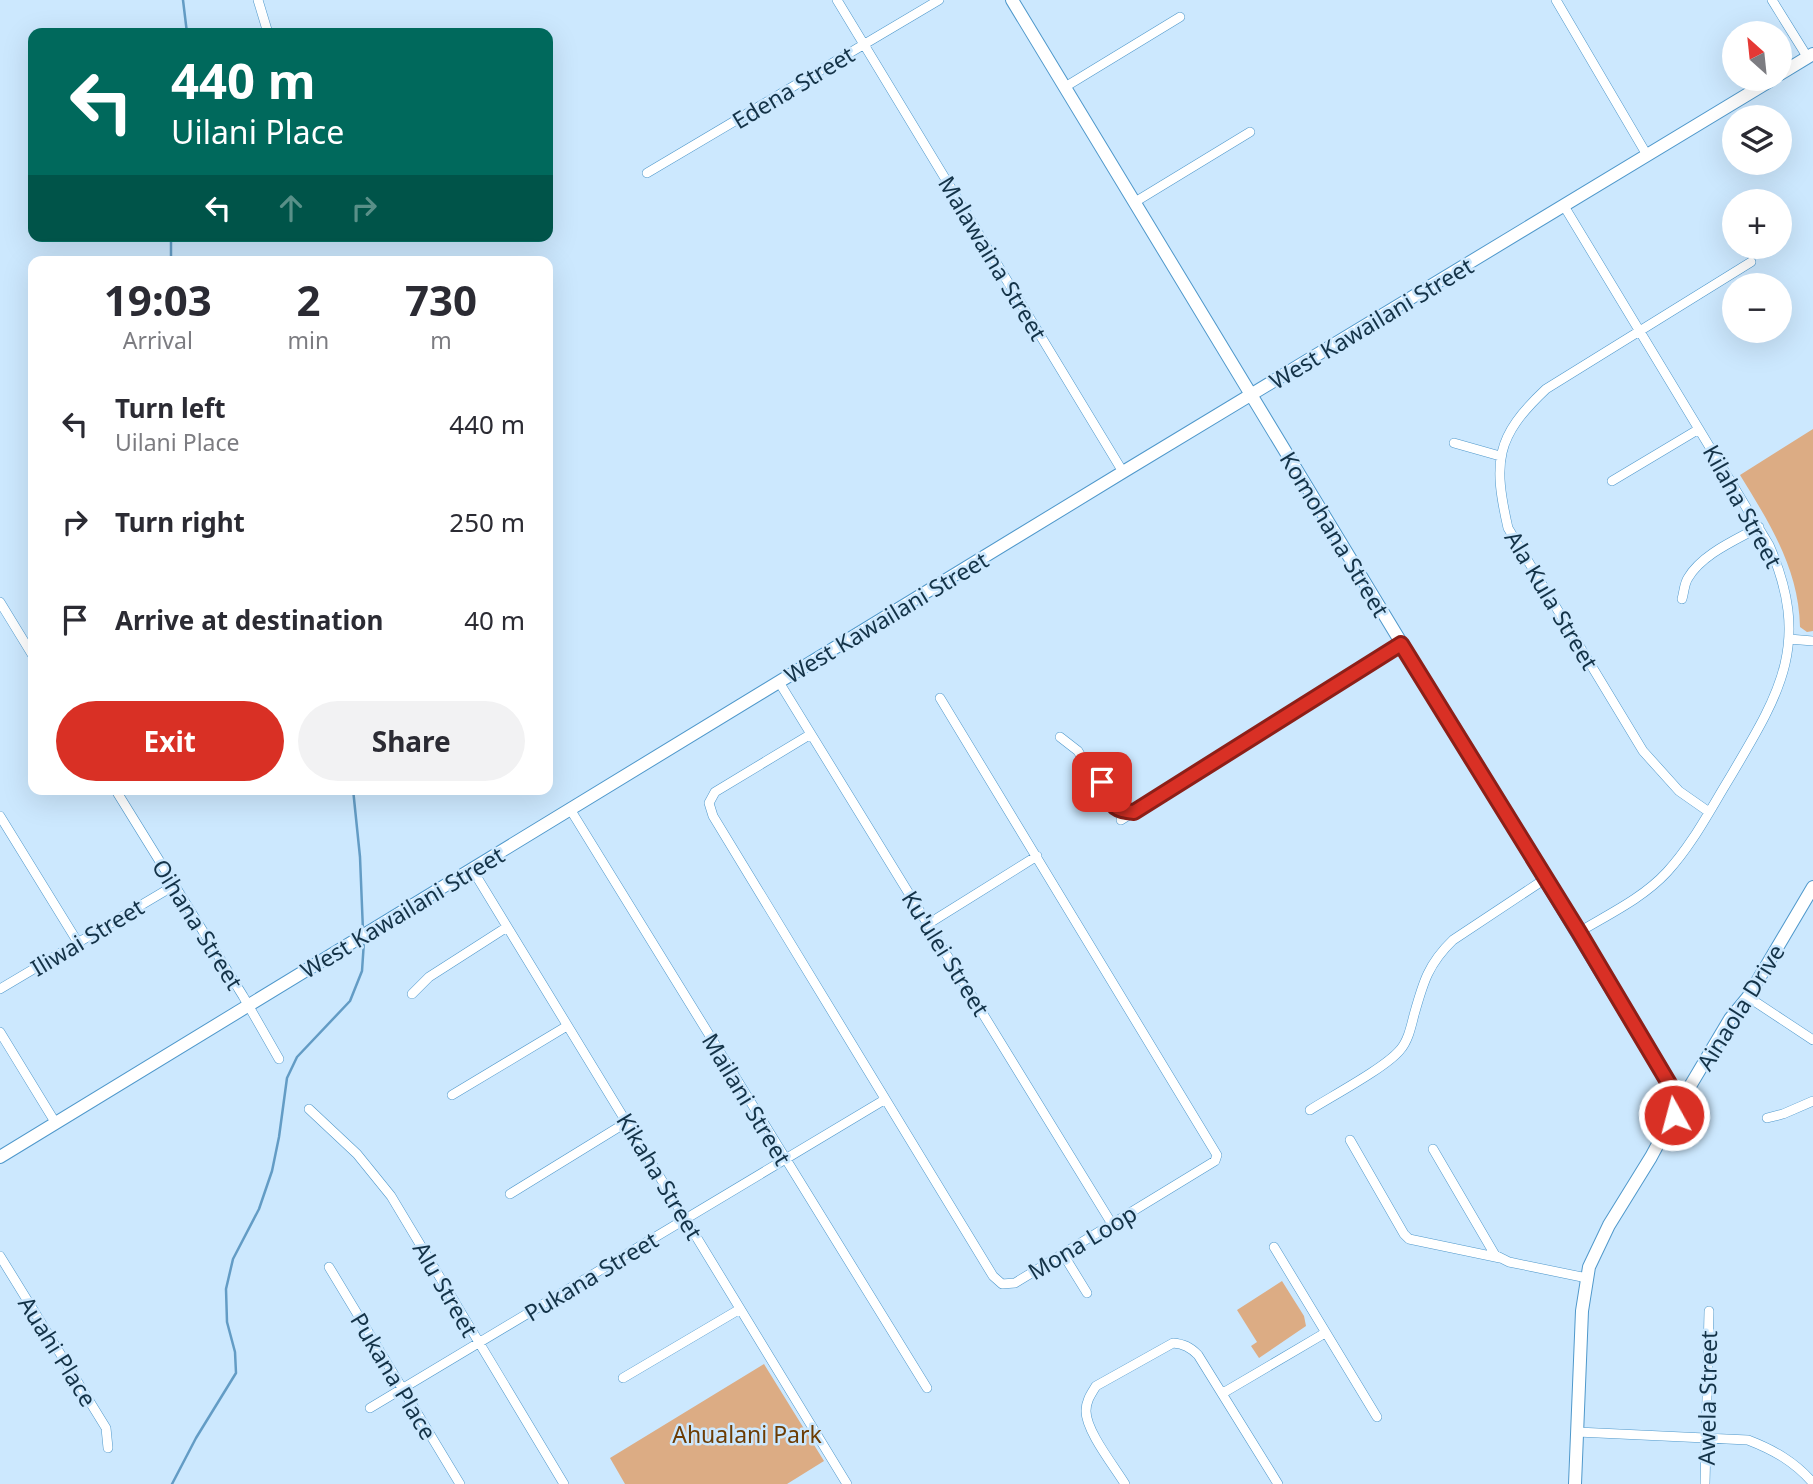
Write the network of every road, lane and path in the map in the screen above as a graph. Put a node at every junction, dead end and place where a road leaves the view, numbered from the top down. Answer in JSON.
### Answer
{"nodes":[{"id":1,"x":258,"y":0,"type":"edge"},
{"id":2,"x":837,"y":0,"type":"edge"},
{"id":3,"x":939,"y":0,"type":"edge"},
{"id":4,"x":1013,"y":0,"type":"edge"},
{"id":5,"x":1556,"y":0,"type":"edge"},
{"id":6,"x":1772,"y":0,"type":"edge"},
{"id":7,"x":1180,"y":17,"type":"dead end"},
{"id":8,"x":266,"y":28,"type":"edge"},
{"id":9,"x":864,"y":44,"type":"junction"},
{"id":10,"x":1810,"y":56,"type":"edge"},
{"id":11,"x":1792,"y":67,"type":"edge"},
{"id":12,"x":1065,"y":87,"type":"junction"},
{"id":13,"x":1753,"y":91,"type":"edge"},
{"id":14,"x":1250,"y":132,"type":"dead end"},
{"id":15,"x":1647,"y":155,"type":"junction"},
{"id":16,"x":647,"y":173,"type":"dead end"},
{"id":17,"x":1135,"y":202,"type":"junction"},
{"id":18,"x":1564,"y":206,"type":"junction"},
{"id":19,"x":1751,"y":262,"type":"dead end"},
{"id":20,"x":1640,"y":331,"type":"junction"},
{"id":21,"x":1252,"y":395,"type":"junction"},
{"id":22,"x":1699,"y":429,"type":"junction"},
{"id":23,"x":1454,"y":443,"type":"dead end"},
{"id":24,"x":1500,"y":456,"type":"junction"},
{"id":25,"x":1123,"y":472,"type":"junction"},
{"id":26,"x":1612,"y":481,"type":"dead end"},
{"id":27,"x":1759,"y":527,"type":"junction"},
{"id":28,"x":1682,"y":599,"type":"dead end"},
{"id":29,"x":0,"y":602,"type":"edge"},
{"id":30,"x":1789,"y":639,"type":"junction"},
{"id":31,"x":1813,"y":640,"type":"edge"},
{"id":32,"x":1401,"y":644,"type":"junction"},
{"id":33,"x":28,"y":648,"type":"edge"},
{"id":34,"x":779,"y":682,"type":"junction"},
{"id":35,"x":940,"y":698,"type":"dead end"},
{"id":36,"x":811,"y":734,"type":"junction"},
{"id":37,"x":1060,"y":737,"type":"dead end"},
{"id":38,"x":119,"y":795,"type":"edge"},
{"id":39,"x":570,"y":809,"type":"junction"},
{"id":40,"x":1134,"y":812,"type":"junction"},
{"id":41,"x":1709,"y":812,"type":"junction"},
{"id":42,"x":0,"y":816,"type":"edge"},
{"id":43,"x":1121,"y":820,"type":"dead end"},
{"id":44,"x":1037,"y":856,"type":"junction"},
{"id":45,"x":472,"y":869,"type":"junction"},
{"id":46,"x":1545,"y":879,"type":"junction"},
{"id":47,"x":175,"y":885,"type":"junction"},
{"id":48,"x":1813,"y":887,"type":"edge"},
{"id":49,"x":928,"y":924,"type":"junction"},
{"id":50,"x":507,"y":927,"type":"junction"},
{"id":51,"x":1579,"y":932,"type":"junction"},
{"id":52,"x":77,"y":942,"type":"junction"},
{"id":53,"x":0,"y":989,"type":"edge"},
{"id":54,"x":412,"y":994,"type":"dead end"},
{"id":55,"x":1748,"y":997,"type":"junction"},
{"id":56,"x":248,"y":1005,"type":"junction"},
{"id":57,"x":567,"y":1026,"type":"junction"},
{"id":58,"x":0,"y":1032,"type":"edge"},
{"id":59,"x":1813,"y":1041,"type":"edge"},
{"id":60,"x":279,"y":1059,"type":"dead end"},
{"id":61,"x":453,"y":1095,"type":"dead end"},
{"id":62,"x":884,"y":1100,"type":"junction"},
{"id":63,"x":1813,"y":1101,"type":"edge"},
{"id":64,"x":1680,"y":1102,"type":"junction"},
{"id":65,"x":309,"y":1109,"type":"dead end"},
{"id":66,"x":1310,"y":1110,"type":"dead end"},
{"id":67,"x":1767,"y":1118,"type":"dead end"},
{"id":68,"x":55,"y":1122,"type":"junction"},
{"id":69,"x":627,"y":1122,"type":"junction"},
{"id":70,"x":1350,"y":1140,"type":"dead end"},
{"id":71,"x":1433,"y":1149,"type":"dead end"},
{"id":72,"x":0,"y":1157,"type":"edge"},
{"id":73,"x":785,"y":1160,"type":"junction"},
{"id":74,"x":510,"y":1194,"type":"dead end"},
{"id":75,"x":686,"y":1219,"type":"junction"},
{"id":76,"x":1112,"y":1224,"type":"junction"},
{"id":77,"x":1274,"y":1247,"type":"dead end"},
{"id":78,"x":1063,"y":1254,"type":"junction"},
{"id":79,"x":0,"y":1256,"type":"edge"},
{"id":80,"x":1502,"y":1258,"type":"junction"},
{"id":81,"x":329,"y":1268,"type":"dead end"},
{"id":82,"x":1587,"y":1278,"type":"junction"},
{"id":83,"x":1087,"y":1293,"type":"dead end"},
{"id":84,"x":740,"y":1309,"type":"junction"},
{"id":85,"x":1709,"y":1311,"type":"dead end"},
{"id":86,"x":1325,"y":1333,"type":"junction"},
{"id":87,"x":478,"y":1344,"type":"junction"},
{"id":88,"x":623,"y":1378,"type":"dead end"},
{"id":89,"x":927,"y":1388,"type":"dead end"},
{"id":90,"x":401,"y":1389,"type":"junction"},
{"id":91,"x":1223,"y":1393,"type":"junction"},
{"id":92,"x":370,"y":1408,"type":"dead end"},
{"id":93,"x":1377,"y":1417,"type":"dead end"},
{"id":94,"x":1577,"y":1432,"type":"junction"},
{"id":95,"x":1707,"y":1437,"type":"junction"},
{"id":96,"x":107,"y":1448,"type":"dead end"},
{"id":97,"x":1813,"y":1483,"type":"edge"},
{"id":98,"x":460,"y":1484,"type":"edge"},
{"id":99,"x":564,"y":1484,"type":"edge"},
{"id":100,"x":846,"y":1484,"type":"edge"},
{"id":101,"x":1125,"y":1484,"type":"edge"},
{"id":102,"x":1278,"y":1484,"type":"edge"},
{"id":103,"x":1575,"y":1484,"type":"edge"},
{"id":104,"x":1705,"y":1484,"type":"edge"}],
"edges":[{"from":1,"to":8,"type":"street"},
{"from":2,"to":9,"type":"street","name":"Malawaina Street"},
{"from":3,"to":9,"type":"street","name":"Edena Street"},
{"from":4,"to":12,"type":"street","name":"Komohana Street"},
{"from":5,"to":15,"type":"street"},
{"from":6,"to":10,"type":"street"},
{"from":7,"to":12,"type":"street"},
{"from":9,"to":16,"type":"street","name":"Edena Street"},
{"from":9,"to":25,"type":"street","name":"Malawaina Street"},
{"from":10,"to":11,"type":"street"},
{"from":12,"to":17,"type":"street","name":"Komohana Street"},
{"from":13,"to":15,"type":"street","name":"West Kawailani Street"},
{"from":14,"to":17,"type":"street"},
{"from":15,"to":18,"type":"street","name":"West Kawailani Street"},
{"from":17,"to":21,"type":"street","name":"Komohana Street"},
{"from":18,"to":20,"type":"street","name":"Kilaha Street"},
{"from":18,"to":21,"type":"street","name":"West Kawailani Street"},
{"from":19,"to":20,"type":"street","name":"Ala Kula Street"},
{"from":20,"to":22,"type":"street","name":"Kilaha Street"},
{"from":20,"to":24,"type":"street","name":"Ala Kula Street"},
{"from":21,"to":25,"type":"street","name":"West Kawailani Street"},
{"from":21,"to":32,"type":"street","name":"Komohana Street"},
{"from":22,"to":26,"type":"street"},
{"from":22,"to":27,"type":"street","name":"Kilaha Street"},
{"from":23,"to":24,"type":"street"},
{"from":24,"to":41,"type":"street","name":"Ala Kula Street"},
{"from":25,"to":34,"type":"street","name":"West Kawailani Street"},
{"from":27,"to":28,"type":"street"},
{"from":27,"to":30,"type":"street","name":"Kilaha Street"},
{"from":29,"to":33,"type":"street"},
{"from":30,"to":31,"type":"street"},
{"from":30,"to":41,"type":"street","name":"Kilaha Street"},
{"from":32,"to":40,"type":"street"},
{"from":32,"to":46,"type":"street","name":"Komohana Street"},
{"from":34,"to":36,"type":"street","name":"Ku'ulei Street"},
{"from":34,"to":39,"type":"street","name":"West Kawailani Street"},
{"from":35,"to":44,"type":"street","name":"Mona Loop"},
{"from":36,"to":49,"type":"street","name":"Ku'ulei Street"},
{"from":36,"to":62,"type":"street","name":"Mona Loop"},
{"from":37,"to":40,"type":"street"},
{"from":38,"to":47,"type":"street","name":"Oihana Street"},
{"from":39,"to":45,"type":"street","name":"West Kawailani Street"},
{"from":39,"to":73,"type":"street","name":"Mailani Street"},
{"from":40,"to":43,"type":"street"},
{"from":41,"to":51,"type":"street","name":"Kilaha Street"},
{"from":42,"to":52,"type":"street"},
{"from":44,"to":49,"type":"street"},
{"from":44,"to":76,"type":"street","name":"Mona Loop"},
{"from":45,"to":50,"type":"street","name":"Kikaha Street"},
{"from":45,"to":56,"type":"street","name":"West Kawailani Street"},
{"from":46,"to":51,"type":"street","name":"Komohana Street"},
{"from":46,"to":66,"type":"street"},
{"from":47,"to":52,"type":"street","name":"Iliwai Street"},
{"from":47,"to":56,"type":"street","name":"Oihana Street"},
{"from":48,"to":55,"type":"street","name":"Ainaola Drive"},
{"from":49,"to":76,"type":"street","name":"Ku'ulei Street"},
{"from":50,"to":54,"type":"street"},
{"from":50,"to":57,"type":"street","name":"Kikaha Street"},
{"from":51,"to":64,"type":"street","name":"Komohana Street"},
{"from":52,"to":53,"type":"street","name":"Iliwai Street"},
{"from":55,"to":59,"type":"street"},
{"from":55,"to":64,"type":"street","name":"Ainaola Drive"},
{"from":56,"to":60,"type":"street","name":"Oihana Street"},
{"from":56,"to":68,"type":"street","name":"West Kawailani Street"},
{"from":57,"to":61,"type":"street"},
{"from":57,"to":69,"type":"street","name":"Kikaha Street"},
{"from":58,"to":68,"type":"street"},
{"from":62,"to":73,"type":"street","name":"Pukana Street"},
{"from":62,"to":78,"type":"street","name":"Mona Loop"},
{"from":63,"to":67,"type":"street"},
{"from":64,"to":82,"type":"street","name":"Ainaola Drive"},
{"from":65,"to":87,"type":"street","name":"Alu Street"},
{"from":68,"to":72,"type":"street","name":"West Kawailani Street"},
{"from":69,"to":74,"type":"street"},
{"from":69,"to":75,"type":"street","name":"Kikaha Street"},
{"from":70,"to":80,"type":"street"},
{"from":71,"to":80,"type":"street"},
{"from":73,"to":75,"type":"street","name":"Pukana Street"},
{"from":73,"to":89,"type":"street","name":"Mailani Street"},
{"from":75,"to":84,"type":"street","name":"Kikaha Street"},
{"from":75,"to":87,"type":"street","name":"Pukana Street"},
{"from":76,"to":78,"type":"street","name":"Mona Loop"},
{"from":77,"to":86,"type":"street"},
{"from":78,"to":83,"type":"street"},
{"from":79,"to":96,"type":"street","name":"Auahi Place"},
{"from":80,"to":82,"type":"street"},
{"from":81,"to":90,"type":"street","name":"Pukana Place"},
{"from":82,"to":94,"type":"street","name":"Ainaola Drive"},
{"from":84,"to":88,"type":"street"},
{"from":84,"to":100,"type":"street","name":"Kikaha Street"},
{"from":85,"to":95,"type":"street","name":"Awela Street"},
{"from":86,"to":91,"type":"street"},
{"from":86,"to":93,"type":"street"},
{"from":87,"to":90,"type":"street","name":"Pukana Street"},
{"from":87,"to":99,"type":"street","name":"Alu Street"},
{"from":90,"to":92,"type":"street","name":"Pukana Street"},
{"from":90,"to":98,"type":"street","name":"Pukana Place"},
{"from":91,"to":101,"type":"street"},
{"from":91,"to":102,"type":"street"},
{"from":94,"to":95,"type":"street"},
{"from":94,"to":103,"type":"street","name":"Ainaola Drive"},
{"from":95,"to":97,"type":"street"},
{"from":95,"to":104,"type":"street","name":"Awela Street"}]}
